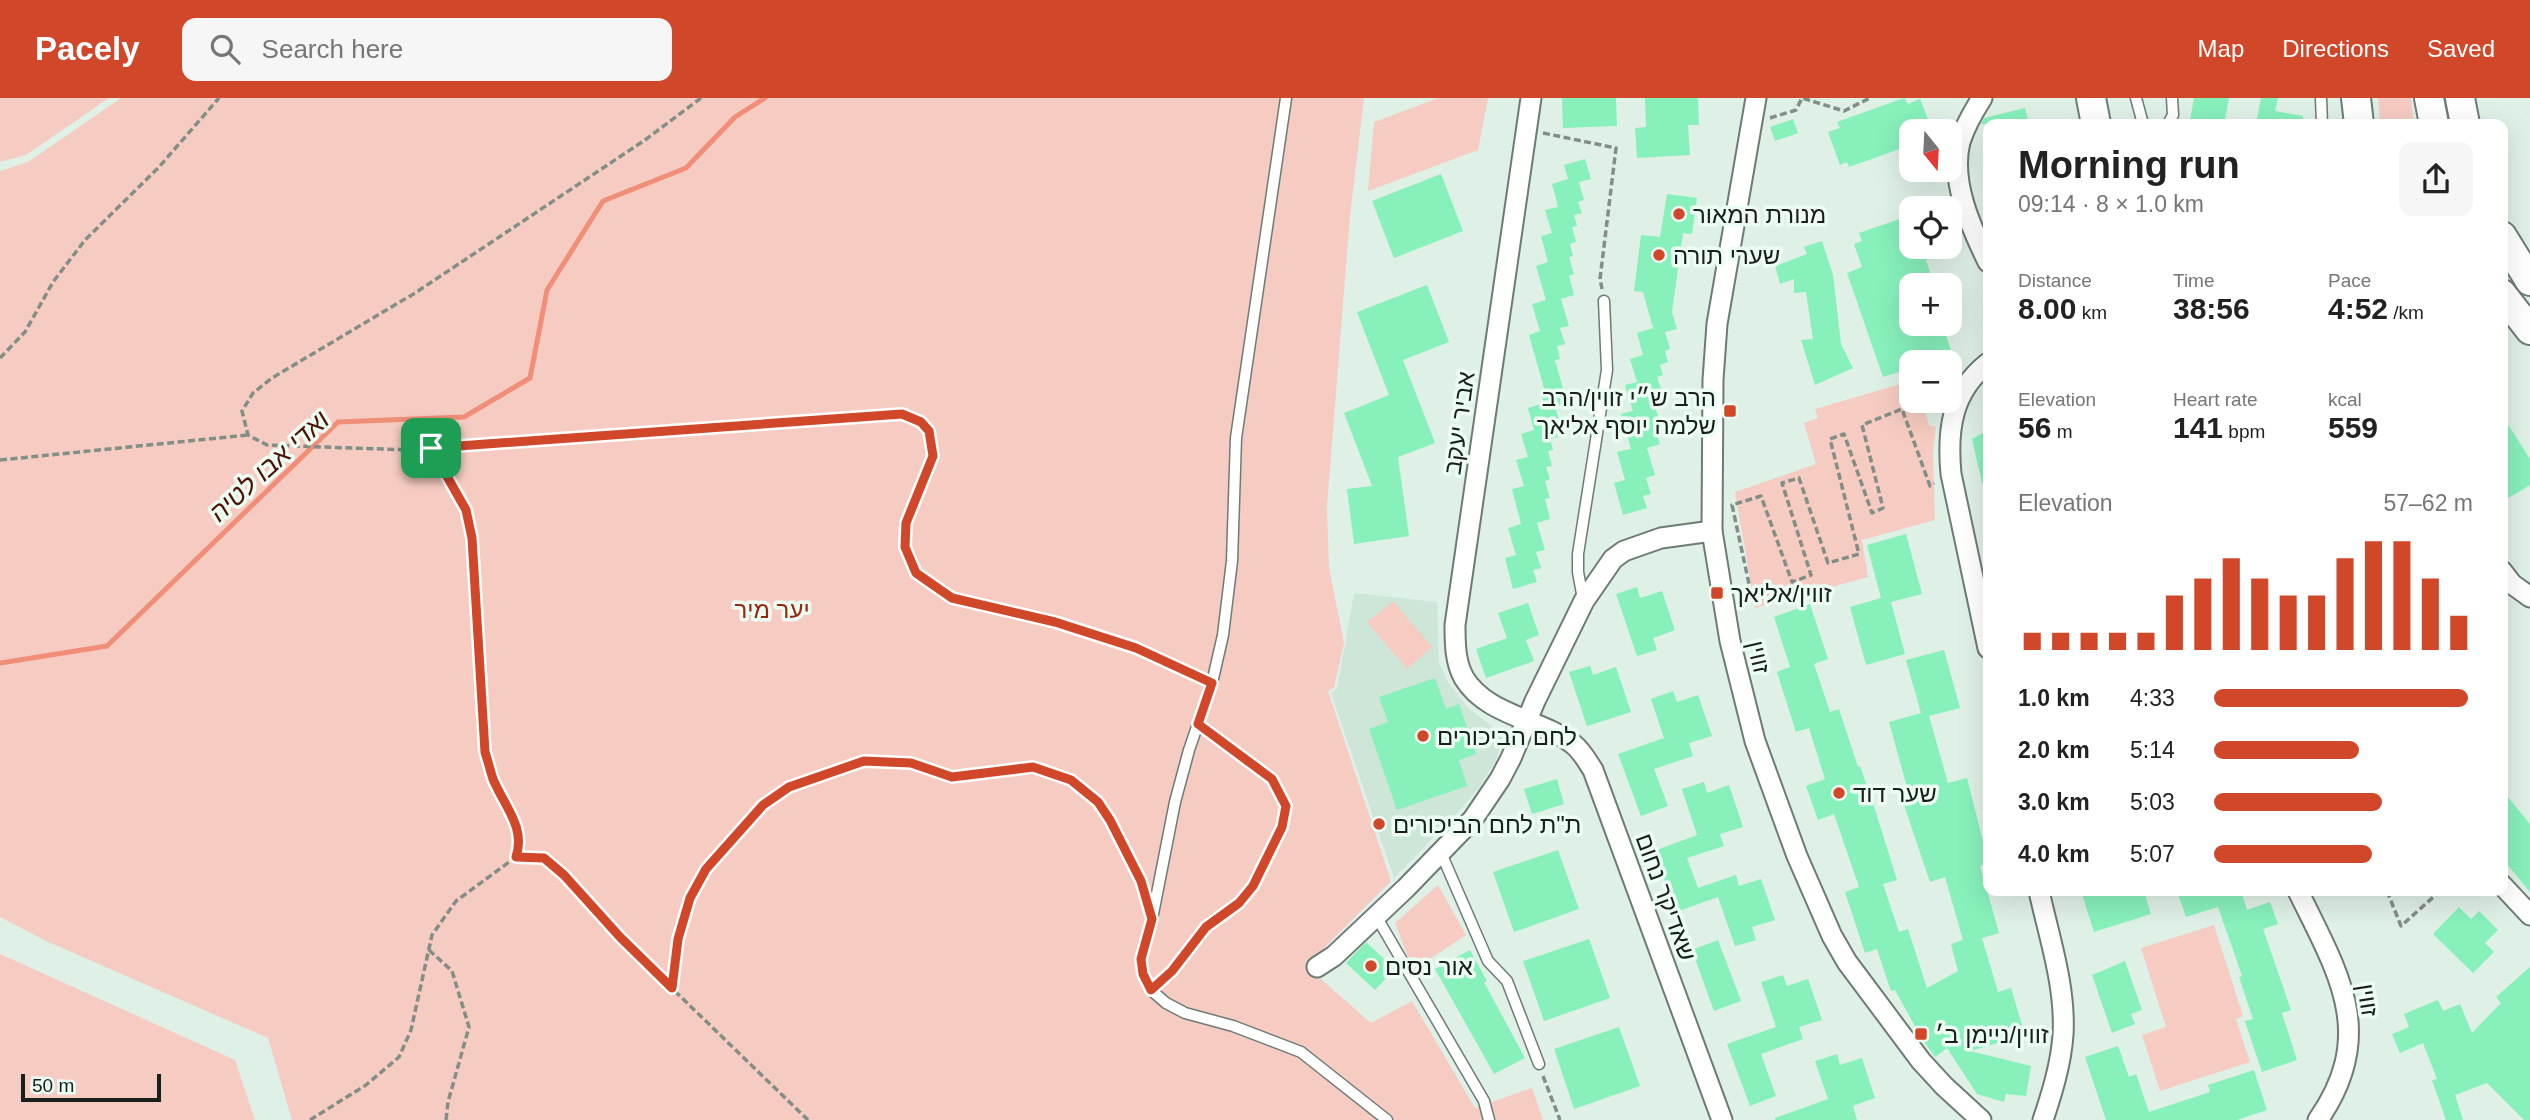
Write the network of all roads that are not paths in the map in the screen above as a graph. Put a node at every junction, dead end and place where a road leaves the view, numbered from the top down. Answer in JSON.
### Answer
{"nodes":[{"id":1,"x":1286,"y":98,"type":"edge"},
{"id":2,"x":1531,"y":98,"type":"edge"},
{"id":3,"x":1756,"y":98,"type":"edge"},
{"id":4,"x":1982,"y":98,"type":"edge"},
{"id":5,"x":2091,"y":98,"type":"edge"},
{"id":6,"x":2136,"y":98,"type":"edge"},
{"id":7,"x":2172,"y":98,"type":"edge"},
{"id":8,"x":2321,"y":98,"type":"edge"},
{"id":9,"x":2356,"y":98,"type":"edge"},
{"id":10,"x":2429,"y":98,"type":"edge"},
{"id":11,"x":2460,"y":98,"type":"edge"},
{"id":12,"x":2095,"y":119,"type":"edge"},
{"id":13,"x":2142,"y":119,"type":"edge"},
{"id":14,"x":2171,"y":119,"type":"edge"},
{"id":15,"x":2322,"y":119,"type":"edge"},
{"id":16,"x":2358,"y":119,"type":"edge"},
{"id":17,"x":2433,"y":119,"type":"edge"},
{"id":18,"x":2464,"y":119,"type":"edge"},
{"id":19,"x":2508,"y":246,"type":"edge"},
{"id":20,"x":1983,"y":252,"type":"edge"},
{"id":21,"x":2530,"y":281,"type":"edge"},
{"id":22,"x":1604,"y":302,"type":"road end"},
{"id":23,"x":2508,"y":302,"type":"edge"},
{"id":24,"x":2530,"y":330,"type":"edge"},
{"id":25,"x":1983,"y":367,"type":"edge"},
{"id":26,"x":1712,"y":531,"type":"junction"},
{"id":27,"x":2508,"y":579,"type":"edge"},
{"id":28,"x":2530,"y":597,"type":"edge"},
{"id":29,"x":1584,"y":601,"type":"junction"},
{"id":30,"x":1983,"y":624,"type":"edge"},
{"id":31,"x":1527,"y":721,"type":"junction"},
{"id":32,"x":1441,"y":853,"type":"junction"},
{"id":33,"x":2508,"y":891,"type":"edge"},
{"id":34,"x":2040,"y":896,"type":"edge"},
{"id":35,"x":2300,"y":896,"type":"edge"},
{"id":36,"x":2530,"y":915,"type":"edge"},
{"id":37,"x":1376,"y":916,"type":"junction"},
{"id":38,"x":1317,"y":968,"type":"dead end"},
{"id":39,"x":1539,"y":1064,"type":"road end"},
{"id":40,"x":1387,"y":1120,"type":"edge"},
{"id":41,"x":1489,"y":1120,"type":"edge"},
{"id":42,"x":1723,"y":1120,"type":"edge"},
{"id":43,"x":1981,"y":1120,"type":"edge"},
{"id":44,"x":2043,"y":1120,"type":"edge"},
{"id":45,"x":2318,"y":1120,"type":"edge"}],
"edges":[{"from":1,"to":40,"type":"lane"},
{"from":2,"to":31,"type":"street","name":"אביר יעקב"},
{"from":3,"to":26,"type":"street","name":"זווין"},
{"from":4,"to":20,"type":"street"},
{"from":5,"to":12,"type":"street"},
{"from":6,"to":13,"type":"lane"},
{"from":7,"to":14,"type":"lane"},
{"from":8,"to":15,"type":"lane"},
{"from":9,"to":16,"type":"street"},
{"from":10,"to":17,"type":"street"},
{"from":11,"to":18,"type":"street"},
{"from":19,"to":21,"type":"street"},
{"from":22,"to":29,"type":"lane"},
{"from":23,"to":24,"type":"street"},
{"from":25,"to":30,"type":"street"},
{"from":26,"to":29,"type":"street"},
{"from":26,"to":43,"type":"street","name":"זווין"},
{"from":27,"to":28,"type":"street"},
{"from":29,"to":31,"type":"street"},
{"from":31,"to":32,"type":"street"},
{"from":31,"to":42,"type":"street","name":"שאדיקר נחום"},
{"from":32,"to":37,"type":"street"},
{"from":32,"to":39,"type":"lane"},
{"from":33,"to":36,"type":"street"},
{"from":34,"to":44,"type":"street"},
{"from":35,"to":45,"type":"street","name":"זווין"},
{"from":37,"to":38,"type":"street"},
{"from":37,"to":41,"type":"lane"}]}
